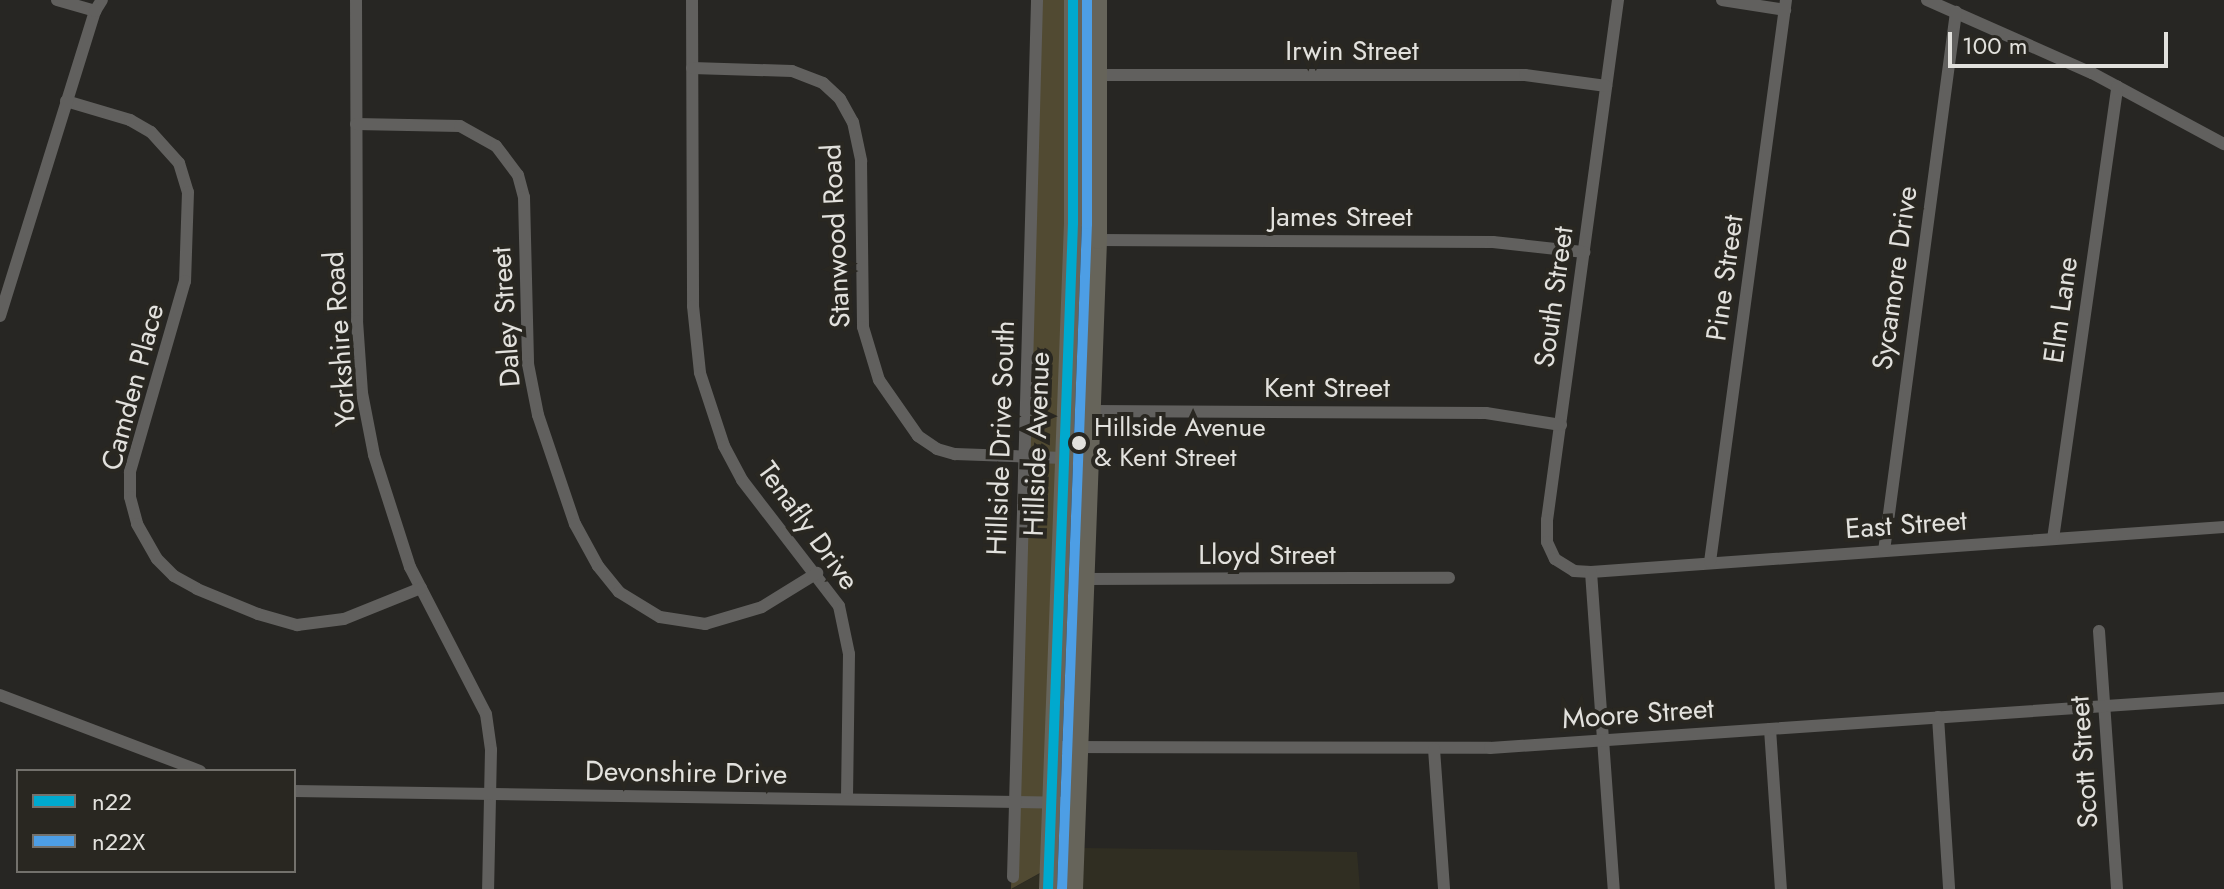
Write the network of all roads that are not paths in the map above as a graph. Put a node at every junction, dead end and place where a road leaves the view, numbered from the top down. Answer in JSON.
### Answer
{"nodes":[{"id":1,"x":57,"y":0,"type":"edge"},
{"id":2,"x":356,"y":0,"type":"edge"},
{"id":3,"x":692,"y":0,"type":"edge"},
{"id":4,"x":1037,"y":0,"type":"edge"},
{"id":5,"x":1073,"y":0,"type":"edge"},
{"id":6,"x":1098,"y":0,"type":"edge"},
{"id":7,"x":1618,"y":0,"type":"edge"},
{"id":8,"x":1722,"y":0,"type":"edge"},
{"id":9,"x":1927,"y":0,"type":"edge"},
{"id":10,"x":1786,"y":5,"type":"edge"},
{"id":11,"x":98,"y":6,"type":"edge"},
{"id":12,"x":1956,"y":12,"type":"junction"},
{"id":13,"x":692,"y":68,"type":"junction"},
{"id":14,"x":1098,"y":75,"type":"junction"},
{"id":15,"x":1606,"y":86,"type":"junction"},
{"id":16,"x":2117,"y":87,"type":"junction"},
{"id":17,"x":66,"y":101,"type":"junction"},
{"id":18,"x":356,"y":124,"type":"junction"},
{"id":19,"x":2224,"y":144,"type":"edge"},
{"id":20,"x":1098,"y":240,"type":"junction"},
{"id":21,"x":1584,"y":252,"type":"junction"},
{"id":22,"x":0,"y":316,"type":"edge"},
{"id":23,"x":1092,"y":411,"type":"junction"},
{"id":24,"x":1561,"y":425,"type":"junction"},
{"id":25,"x":1025,"y":458,"type":"junction"},
{"id":26,"x":1066,"y":458,"type":"junction"},
{"id":27,"x":1090,"y":459,"type":"junction"},
{"id":28,"x":2224,"y":527,"type":"edge"},
{"id":29,"x":2053,"y":539,"type":"junction"},
{"id":30,"x":1884,"y":551,"type":"junction"},
{"id":31,"x":1710,"y":562,"type":"junction"},
{"id":32,"x":1591,"y":572,"type":"junction"},
{"id":33,"x":817,"y":573,"type":"junction"},
{"id":34,"x":1449,"y":578,"type":"dead end"},
{"id":35,"x":1086,"y":579,"type":"junction"},
{"id":36,"x":421,"y":588,"type":"junction"},
{"id":37,"x":2099,"y":631,"type":"dead end"},
{"id":38,"x":0,"y":695,"type":"edge"},
{"id":39,"x":2224,"y":698,"type":"edge"},
{"id":40,"x":2104,"y":706,"type":"junction"},
{"id":41,"x":1938,"y":717,"type":"junction"},
{"id":42,"x":1770,"y":729,"type":"junction"},
{"id":43,"x":1603,"y":740,"type":"junction"},
{"id":44,"x":1054,"y":747,"type":"junction"},
{"id":45,"x":1079,"y":749,"type":"junction"},
{"id":46,"x":1434,"y":749,"type":"junction"},
{"id":47,"x":195,"y":769,"type":"edge"},
{"id":48,"x":296,"y":791,"type":"edge"},
{"id":49,"x":490,"y":794,"type":"junction"},
{"id":50,"x":847,"y":799,"type":"junction"},
{"id":51,"x":1014,"y":802,"type":"junction"},
{"id":52,"x":1052,"y":802,"type":"junction"},
{"id":53,"x":1077,"y":803,"type":"junction"},
{"id":54,"x":1013,"y":877,"type":"dead end"},
{"id":55,"x":488,"y":889,"type":"edge"},
{"id":56,"x":1048,"y":889,"type":"edge"},
{"id":57,"x":1074,"y":889,"type":"edge"},
{"id":58,"x":1444,"y":889,"type":"edge"},
{"id":59,"x":1614,"y":889,"type":"edge"},
{"id":60,"x":1781,"y":889,"type":"edge"},
{"id":61,"x":1949,"y":889,"type":"edge"},
{"id":62,"x":2117,"y":889,"type":"edge"}],
"edges":[{"from":1,"to":11,"type":"street"},
{"from":2,"to":18,"type":"street","name":"Yorkshire Road"},
{"from":3,"to":13,"type":"street","name":"Tenafly Drive"},
{"from":4,"to":25,"type":"street","name":"Hillside Drive South"},
{"from":5,"to":26,"type":"main road","name":"Hillside Avenue"},
{"from":6,"to":14,"type":"main road","name":"Hillside Avenue"},
{"from":7,"to":15,"type":"street","name":"South Street"},
{"from":8,"to":10,"type":"street"},
{"from":9,"to":12,"type":"street"},
{"from":10,"to":31,"type":"street","name":"Pine Street"},
{"from":11,"to":17,"type":"street"},
{"from":12,"to":16,"type":"street"},
{"from":12,"to":30,"type":"street","name":"Sycamore Drive"},
{"from":13,"to":25,"type":"street","name":"Stanwood Road"},
{"from":13,"to":33,"type":"street","name":"Tenafly Drive"},
{"from":14,"to":15,"type":"street","name":"Irwin Street"},
{"from":14,"to":20,"type":"main road","name":"Hillside Avenue"},
{"from":15,"to":21,"type":"street","name":"South Street"},
{"from":16,"to":19,"type":"street"},
{"from":16,"to":29,"type":"street","name":"Elm Lane"},
{"from":17,"to":22,"type":"street"},
{"from":17,"to":36,"type":"street","name":"Camden Place"},
{"from":18,"to":33,"type":"street","name":"Daley Street"},
{"from":18,"to":36,"type":"street","name":"Yorkshire Road"},
{"from":20,"to":21,"type":"street","name":"James Street"},
{"from":20,"to":23,"type":"main road","name":"Hillside Avenue"},
{"from":21,"to":24,"type":"street","name":"South Street"},
{"from":23,"to":24,"type":"street","name":"Kent Street"},
{"from":23,"to":27,"type":"main road","name":"Hillside Avenue"},
{"from":24,"to":32,"type":"street","name":"South Street"},
{"from":25,"to":26,"type":"street","name":"Stanwood Road"},
{"from":25,"to":51,"type":"street","name":"Hillside Drive South"},
{"from":26,"to":27,"type":"street","name":"Stanwood Road"},
{"from":26,"to":44,"type":"main road","name":"Hillside Avenue"},
{"from":27,"to":35,"type":"main road","name":"Hillside Avenue"},
{"from":28,"to":29,"type":"street","name":"East Street"},
{"from":29,"to":30,"type":"street","name":"East Street"},
{"from":30,"to":31,"type":"street","name":"East Street"},
{"from":31,"to":32,"type":"street","name":"East Street"},
{"from":32,"to":43,"type":"street"},
{"from":33,"to":50,"type":"street","name":"Tenafly Drive"},
{"from":34,"to":35,"type":"street","name":"Lloyd Street"},
{"from":35,"to":45,"type":"main road","name":"Hillside Avenue"},
{"from":36,"to":49,"type":"street","name":"Yorkshire Road"},
{"from":37,"to":40,"type":"street","name":"Scott Street"},
{"from":38,"to":47,"type":"street"},
{"from":39,"to":40,"type":"street","name":"Moore Street"},
{"from":40,"to":41,"type":"street","name":"Moore Street"},
{"from":40,"to":62,"type":"street","name":"Scott Street"},
{"from":41,"to":42,"type":"street","name":"Moore Street"},
{"from":41,"to":61,"type":"street"},
{"from":42,"to":43,"type":"street","name":"Moore Street"},
{"from":42,"to":60,"type":"street"},
{"from":43,"to":46,"type":"street","name":"Moore Street"},
{"from":43,"to":59,"type":"street"},
{"from":44,"to":45,"type":"street","name":"Moore Street"},
{"from":44,"to":52,"type":"main road","name":"Hillside Avenue"},
{"from":45,"to":46,"type":"street","name":"Moore Street"},
{"from":45,"to":53,"type":"main road","name":"Hillside Avenue"},
{"from":46,"to":58,"type":"street"},
{"from":48,"to":49,"type":"street","name":"Devonshire Drive"},
{"from":49,"to":50,"type":"street","name":"Devonshire Drive"},
{"from":49,"to":55,"type":"street","name":"Yorkshire Road"},
{"from":50,"to":51,"type":"street","name":"Devonshire Drive"},
{"from":51,"to":52,"type":"street","name":"Devonshire Drive"},
{"from":51,"to":54,"type":"street","name":"Hillside Drive South"},
{"from":52,"to":53,"type":"street","name":"Devonshire Drive"},
{"from":52,"to":56,"type":"main road","name":"Hillside Avenue"},
{"from":53,"to":57,"type":"main road","name":"Hillside Avenue"}]}
